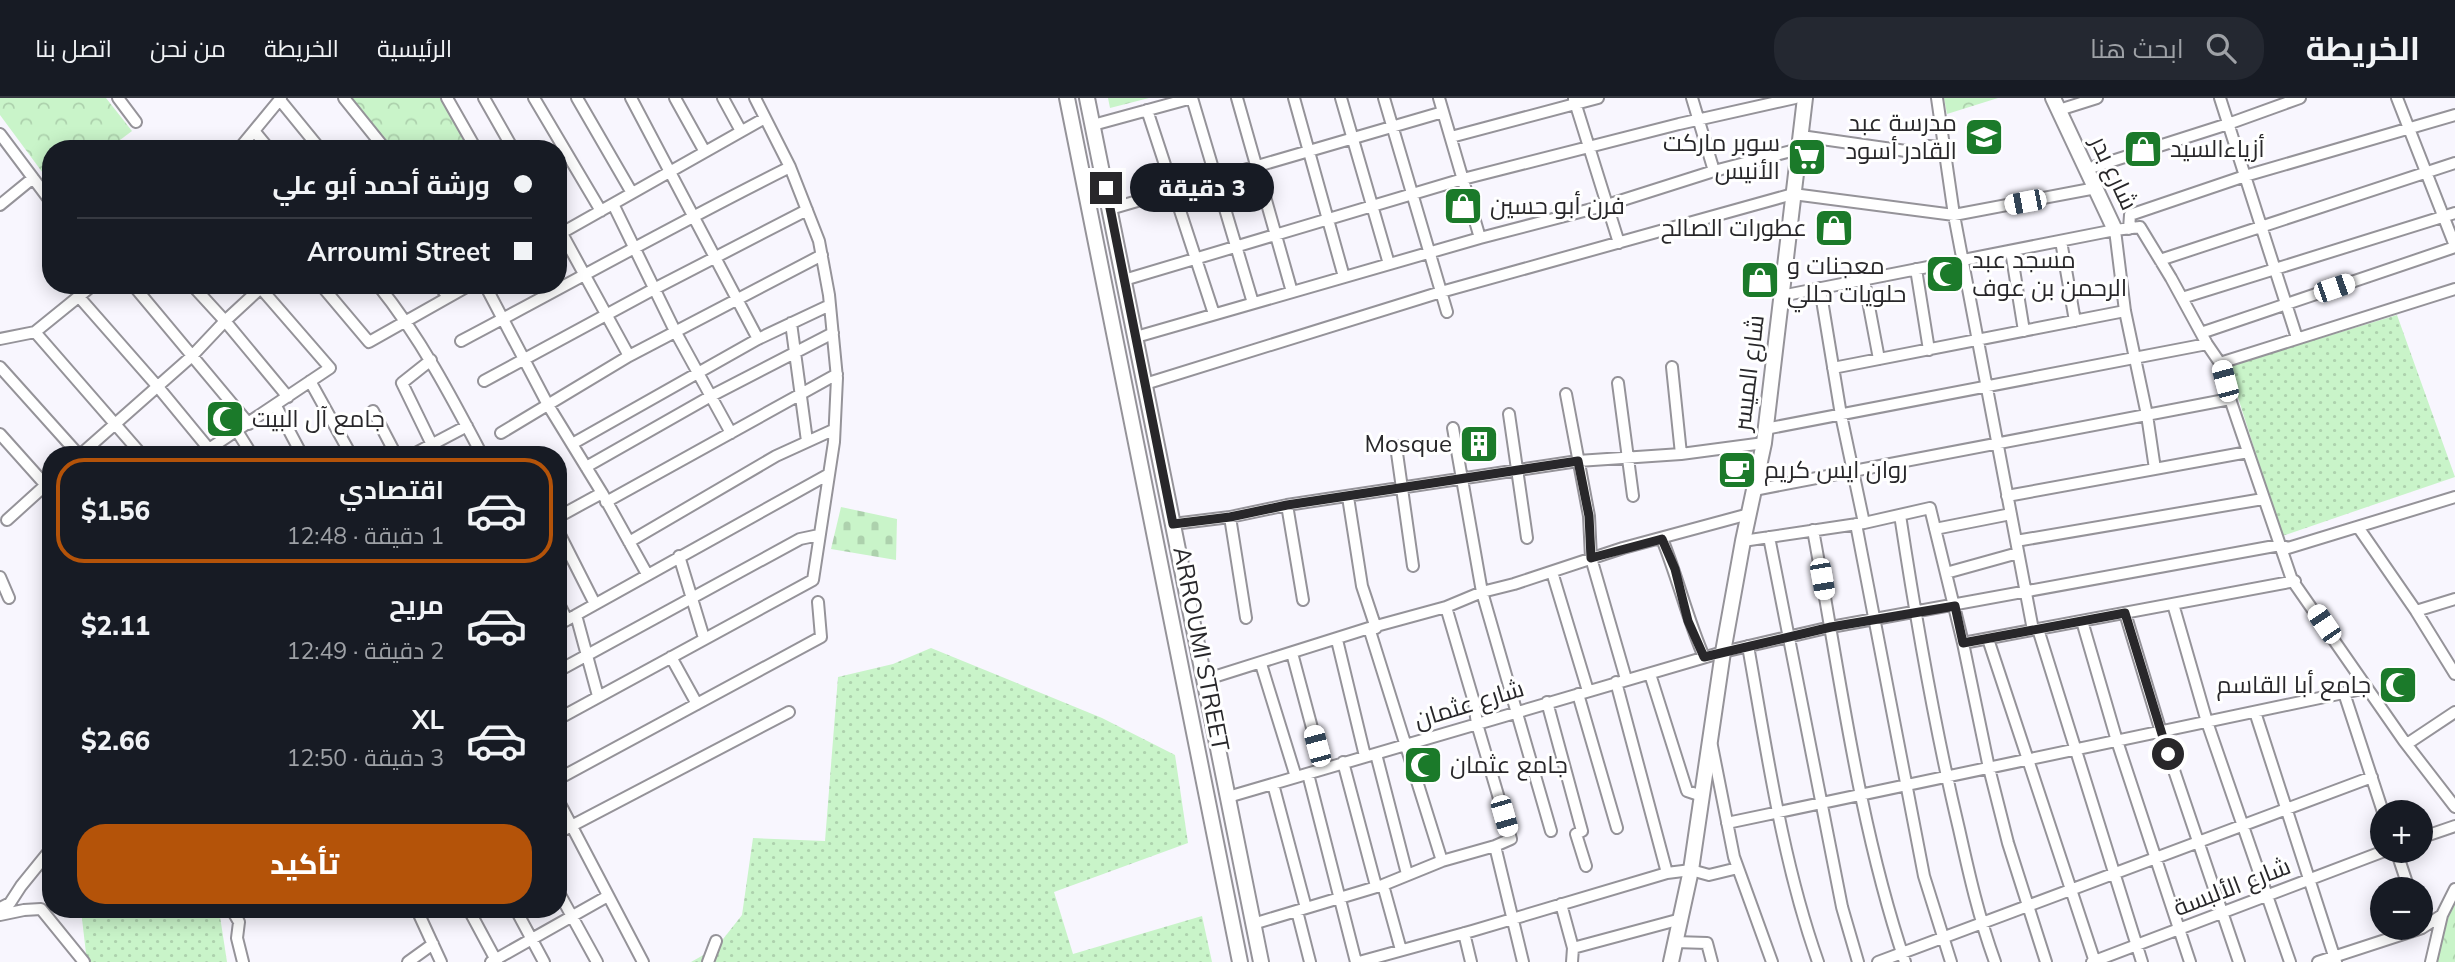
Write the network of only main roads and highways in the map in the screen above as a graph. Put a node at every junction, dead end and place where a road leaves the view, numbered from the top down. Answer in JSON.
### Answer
{"nodes":[{"id":1,"x":1067,"y":98,"type":"edge"},
{"id":2,"x":1087,"y":98,"type":"edge"},
{"id":3,"x":1805,"y":98,"type":"edge"},
{"id":4,"x":2056,"y":104,"type":"edge"},
{"id":5,"x":2122,"y":229,"type":"road end"},
{"id":6,"x":1240,"y":962,"type":"edge"},
{"id":7,"x":1261,"y":962,"type":"edge"},
{"id":8,"x":1671,"y":962,"type":"edge"}],
"edges":[{"from":1,"to":6,"type":"main road","name":"ARROUMI STREET"},
{"from":2,"to":7,"type":"main road","name":"ARROUMI STREET"},
{"from":3,"to":8,"type":"main road","name":"شارع الميسر"},
{"from":4,"to":5,"type":"main road","name":"شارع بدر"}]}
